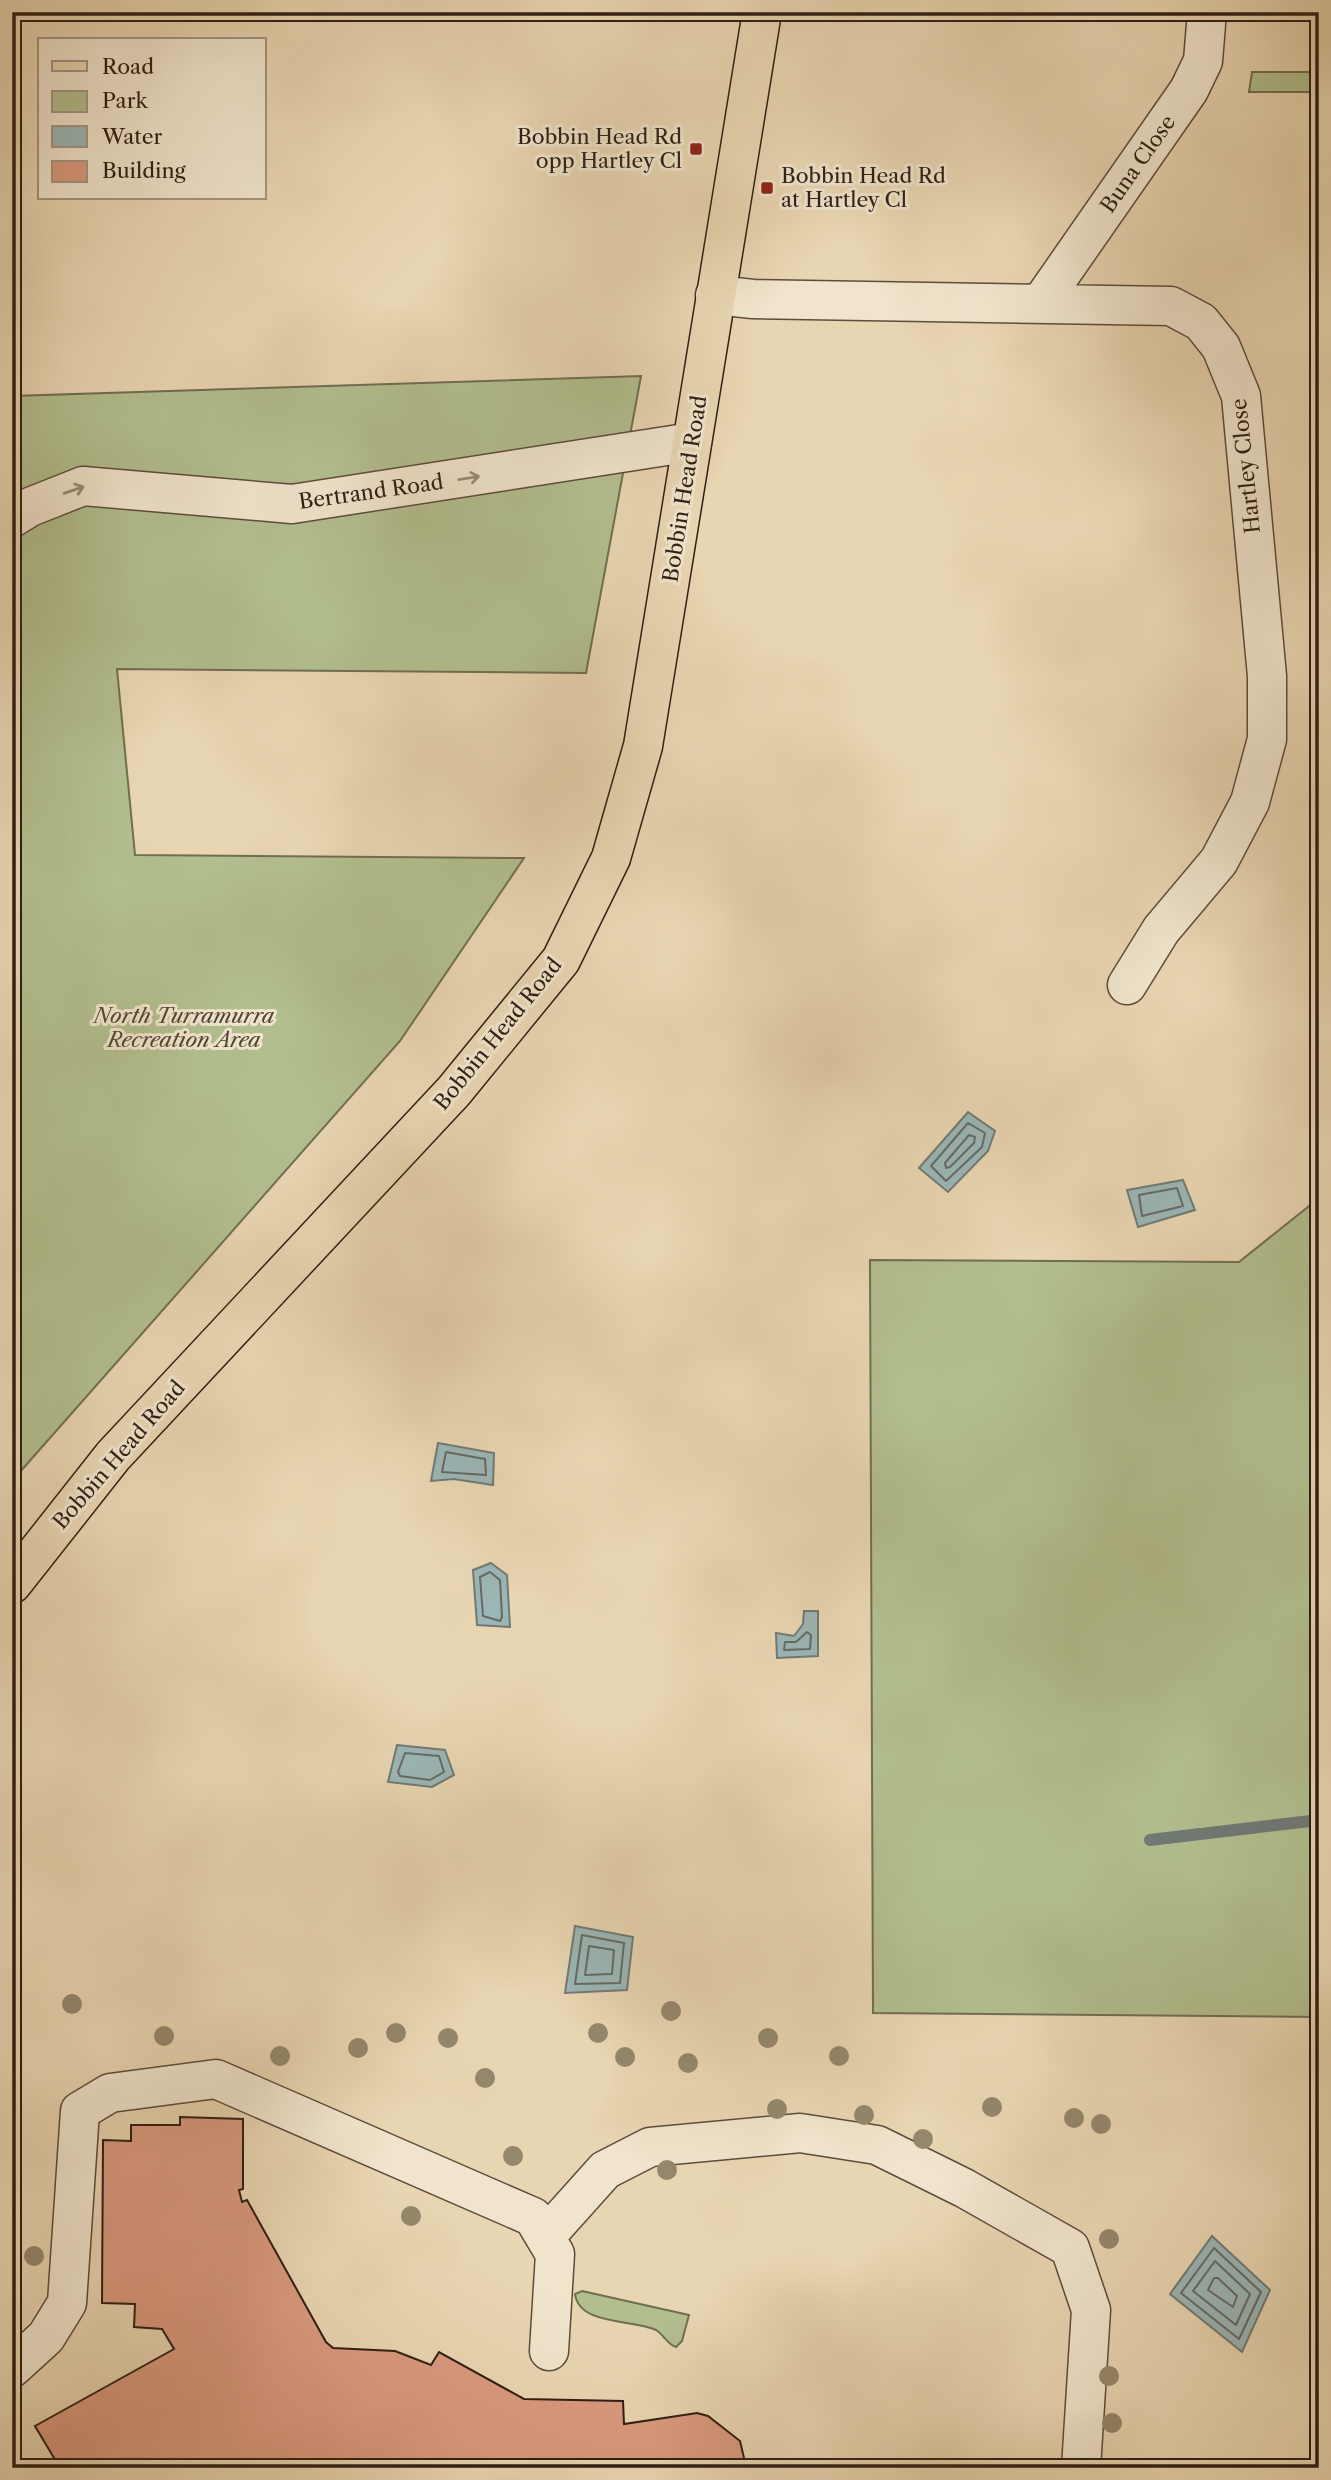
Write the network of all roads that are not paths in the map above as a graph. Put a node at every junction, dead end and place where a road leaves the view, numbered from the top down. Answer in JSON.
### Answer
{"nodes":[{"id":1,"x":762,"y":12,"type":"edge"},
{"id":2,"x":1207,"y":12,"type":"edge"},
{"id":3,"x":715,"y":295,"type":"junction"},
{"id":4,"x":1040,"y":304,"type":"junction"},
{"id":5,"x":692,"y":442,"type":"junction"},
{"id":6,"x":12,"y":518,"type":"edge"},
{"id":7,"x":1127,"y":985,"type":"dead end"},
{"id":8,"x":12,"y":1584,"type":"edge"},
{"id":9,"x":545,"y":2237,"type":"junction"},
{"id":10,"x":549,"y":2351,"type":"dead end"},
{"id":11,"x":12,"y":2368,"type":"edge"},
{"id":12,"x":1081,"y":2468,"type":"edge"}],
"edges":[{"from":1,"to":3,"type":"main road","name":"Bobbin Head Road"},
{"from":2,"to":4,"type":"street","name":"Buna Close"},
{"from":3,"to":4,"type":"street","name":"Hartley Close"},
{"from":3,"to":5,"type":"main road","name":"Bobbin Head Road"},
{"from":4,"to":7,"type":"street","name":"Hartley Close"},
{"from":6,"to":5,"type":"street","name":"Bertrand Road","one_way":true},
{"from":5,"to":8,"type":"main road","name":"Bobbin Head Road"},
{"from":9,"to":10,"type":"street"},
{"from":9,"to":11,"type":"street"},
{"from":9,"to":12,"type":"street"}]}
